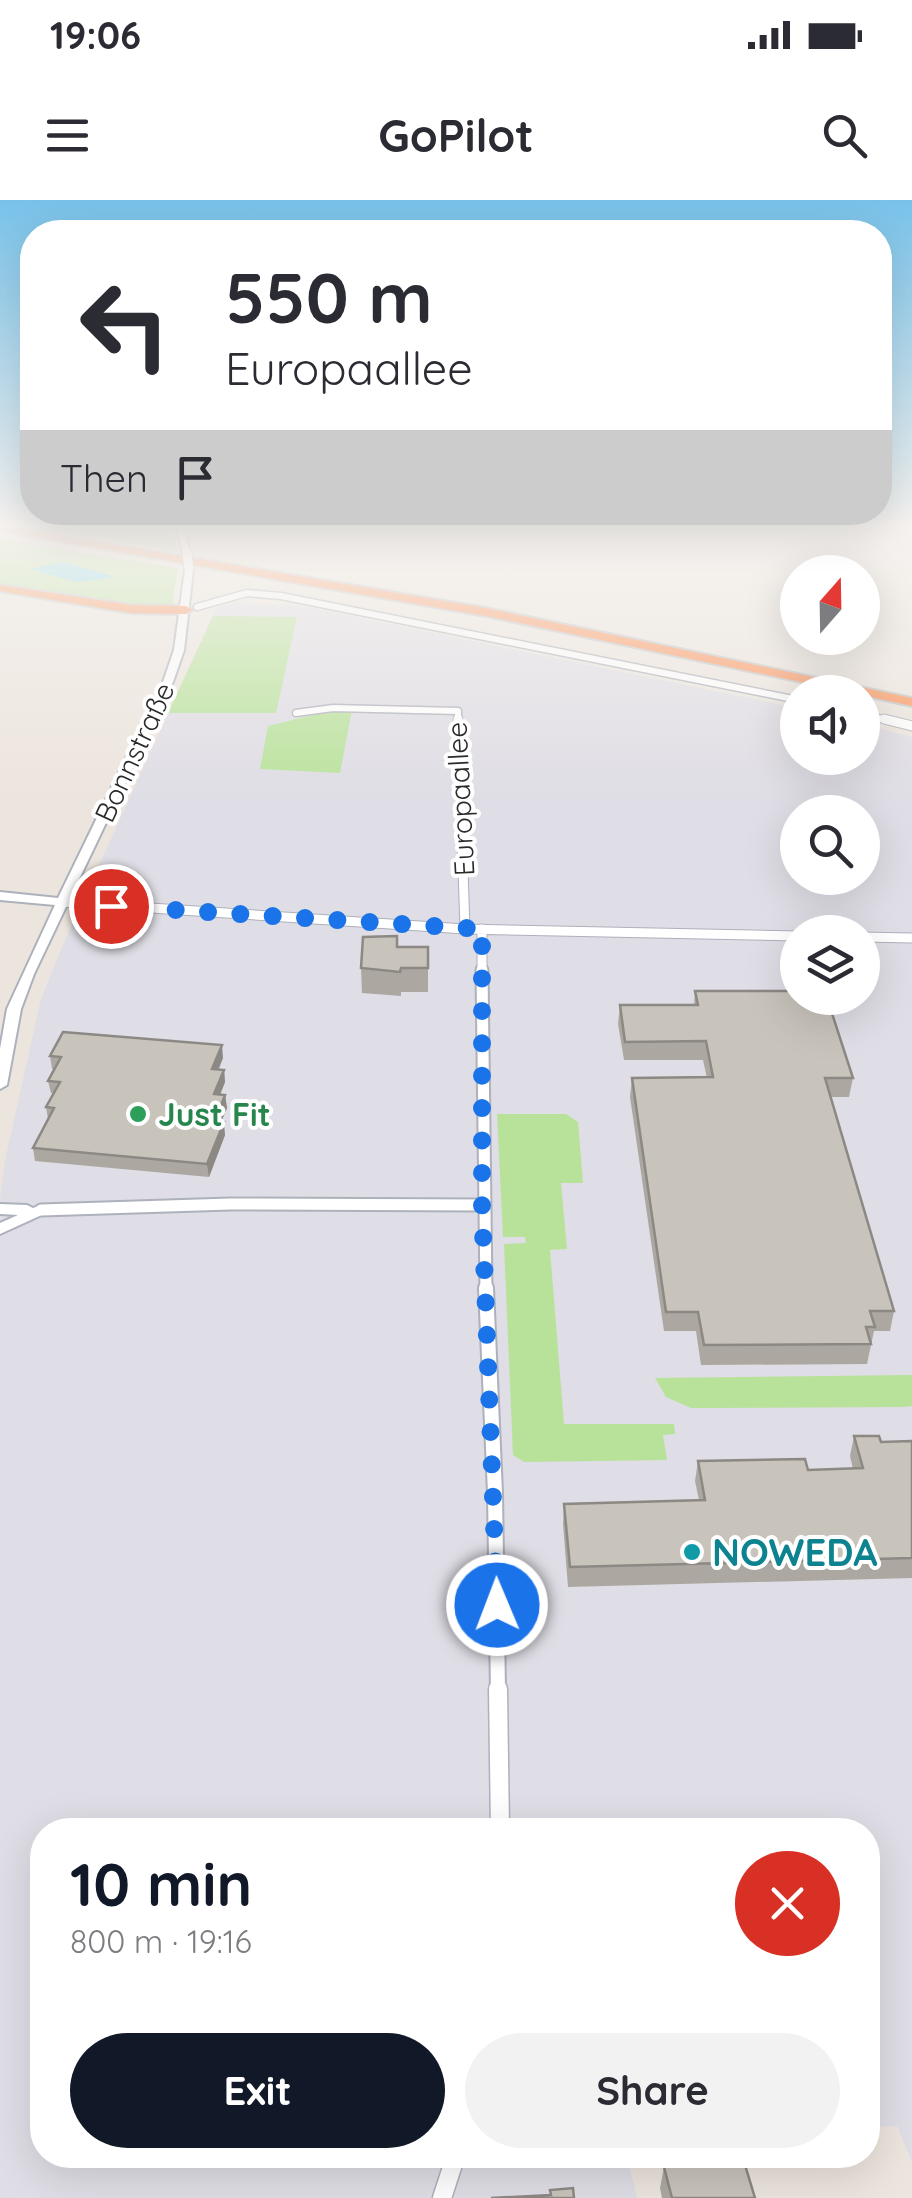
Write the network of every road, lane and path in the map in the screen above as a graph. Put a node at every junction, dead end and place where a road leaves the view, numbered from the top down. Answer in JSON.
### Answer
{"nodes":[{"id":1,"x":189,"y":615,"type":"edge"},
{"id":2,"x":377,"y":615,"type":"edge"},
{"id":3,"x":455,"y":615,"type":"edge"},
{"id":4,"x":501,"y":615,"type":"edge"},
{"id":5,"x":780,"y":682,"type":"edge"},
{"id":6,"x":780,"y":696,"type":"edge"},
{"id":7,"x":912,"y":702,"type":"edge"},
{"id":8,"x":880,"y":704,"type":"edge"},
{"id":9,"x":912,"y":711,"type":"edge"},
{"id":10,"x":296,"y":713,"type":"dead end"},
{"id":11,"x":880,"y":718,"type":"edge"},
{"id":12,"x":912,"y":726,"type":"edge"},
{"id":13,"x":0,"y":896,"type":"edge"},
{"id":14,"x":61,"y":902,"type":"junction"},
{"id":15,"x":465,"y":929,"type":"junction"},
{"id":16,"x":482,"y":929,"type":"junction"},
{"id":17,"x":780,"y":936,"type":"edge"},
{"id":18,"x":880,"y":937,"type":"edge"},
{"id":19,"x":912,"y":938,"type":"edge"},
{"id":20,"x":0,"y":1085,"type":"edge"},
{"id":21,"x":482,"y":1206,"type":"junction"},
{"id":22,"x":0,"y":1209,"type":"edge"},
{"id":23,"x":41,"y":1210,"type":"junction"},
{"id":24,"x":0,"y":1229,"type":"edge"},
{"id":25,"x":500,"y":1818,"type":"edge"},
{"id":26,"x":452,"y":2168,"type":"edge"},
{"id":27,"x":442,"y":2198,"type":"edge"}],
"edges":[{"from":1,"to":14,"type":"main road","name":"Bonnstraße"},
{"from":2,"to":6,"type":"street"},
{"from":3,"to":5,"type":"highway"},
{"from":4,"to":7,"type":"highway"},
{"from":8,"to":9,"type":"highway"},
{"from":10,"to":15,"type":"street","name":"Europaallee"},
{"from":11,"to":12,"type":"street"},
{"from":13,"to":14,"type":"main road"},
{"from":14,"to":15,"type":"street"},
{"from":14,"to":20,"type":"main road","name":"Bonnstraße"},
{"from":15,"to":16,"type":"street"},
{"from":16,"to":17,"type":"street"},
{"from":16,"to":21,"type":"street"},
{"from":18,"to":19,"type":"street"},
{"from":21,"to":23,"type":"street"},
{"from":21,"to":25,"type":"street"},
{"from":22,"to":23,"type":"main road"},
{"from":23,"to":24,"type":"main road"},
{"from":26,"to":27,"type":"street"}]}
